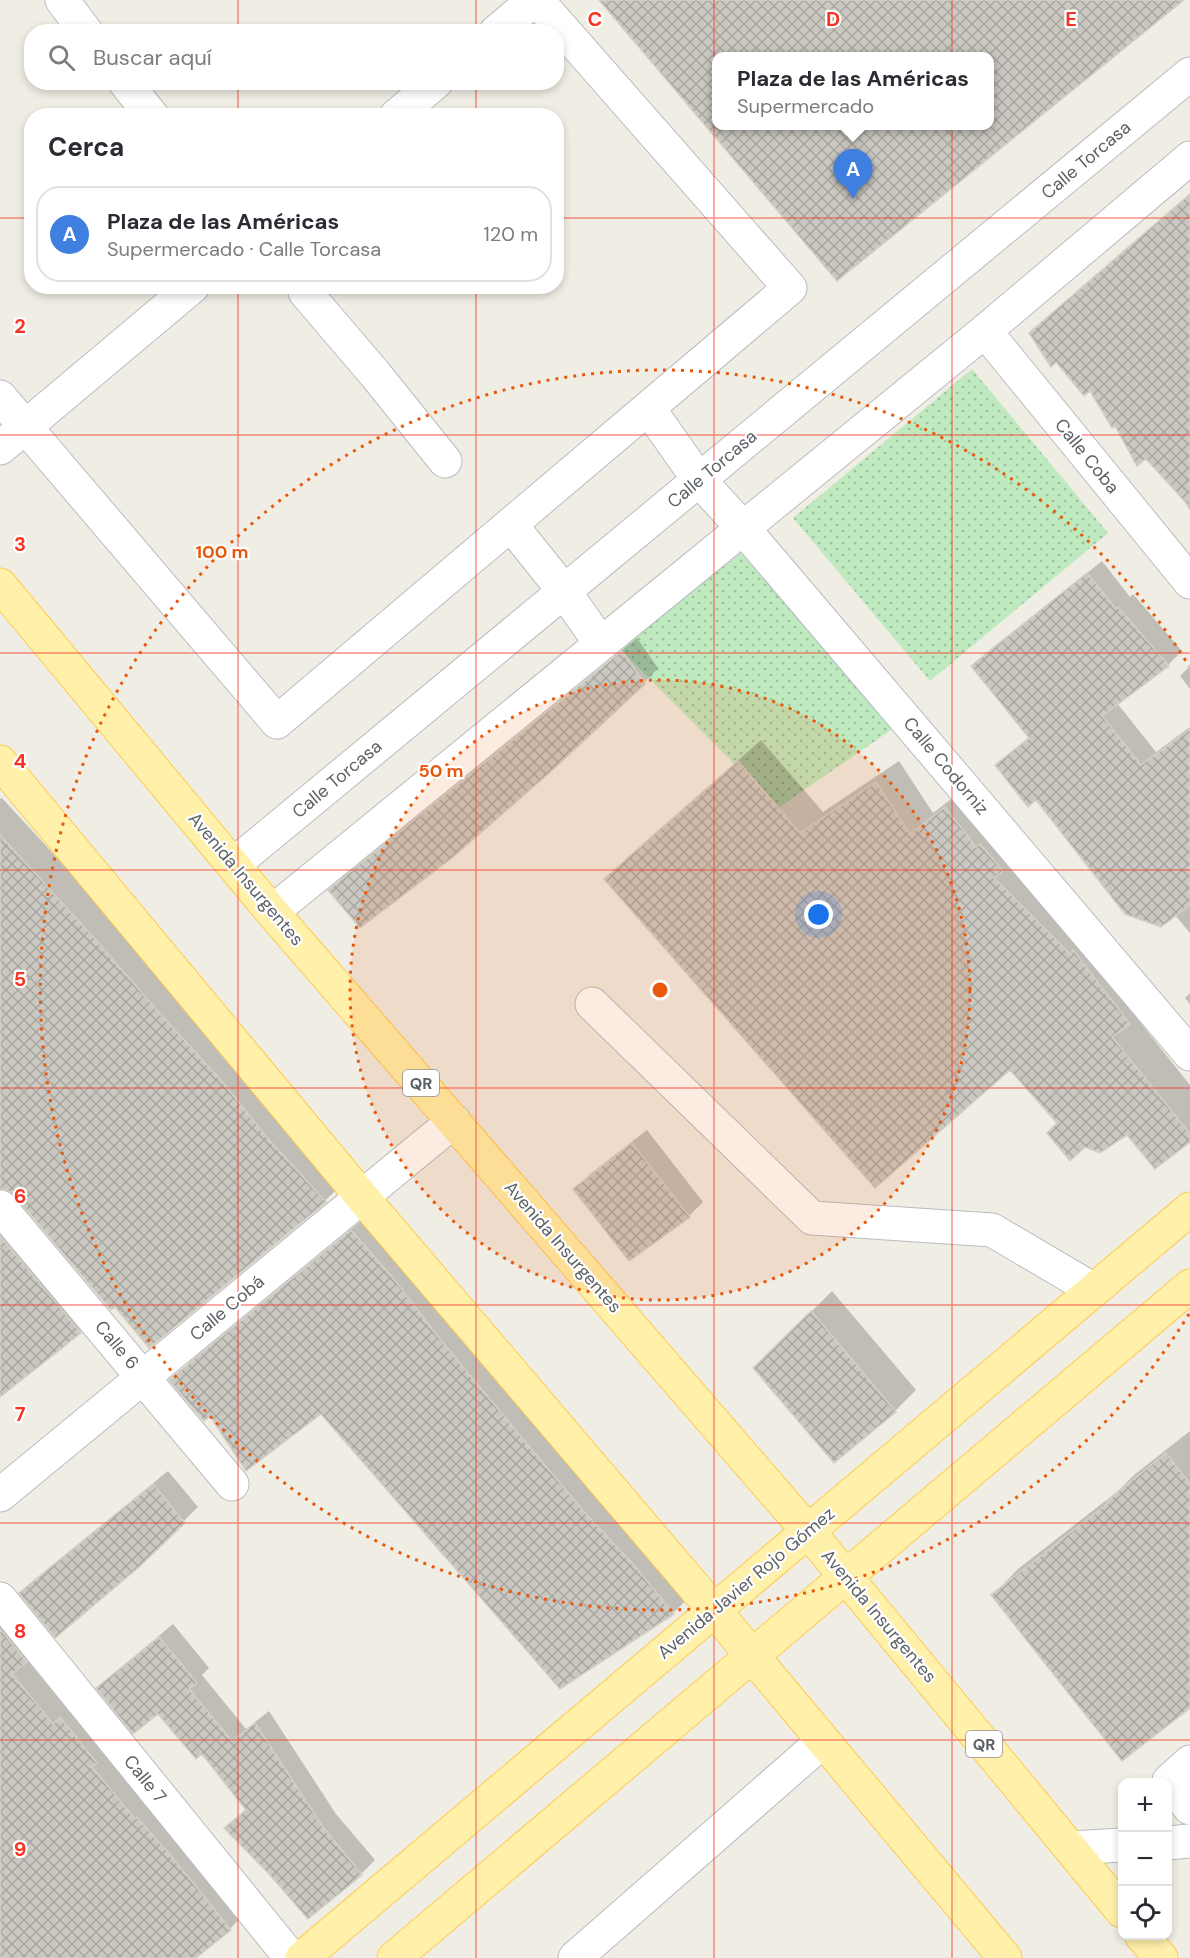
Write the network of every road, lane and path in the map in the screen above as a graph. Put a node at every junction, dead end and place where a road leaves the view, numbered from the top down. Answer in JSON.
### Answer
{"nodes":[{"id":1,"x":62,"y":0,"type":"edge"},
{"id":2,"x":535,"y":0,"type":"edge"},
{"id":3,"x":80,"y":24,"type":"edge"},
{"id":4,"x":506,"y":24,"type":"edge"},
{"id":5,"x":556,"y":24,"type":"edge"},
{"id":6,"x":564,"y":33,"type":"edge"},
{"id":7,"x":1190,"y":74,"type":"edge"},
{"id":8,"x":131,"y":90,"type":"edge"},
{"id":9,"x":427,"y":90,"type":"edge"},
{"id":10,"x":146,"y":108,"type":"edge"},
{"id":11,"x":405,"y":108,"type":"edge"},
{"id":12,"x":1190,"y":158,"type":"edge"},
{"id":13,"x":183,"y":294,"type":"edge"},
{"id":14,"x":307,"y":294,"type":"edge"},
{"id":15,"x":985,"y":331,"type":"junction"},
{"id":16,"x":0,"y":397,"type":"edge"},
{"id":17,"x":649,"y":409,"type":"junction"},
{"id":18,"x":25,"y":427,"type":"junction"},
{"id":19,"x":0,"y":448,"type":"edge"},
{"id":20,"x":445,"y":461,"type":"dead end"},
{"id":21,"x":699,"y":480,"type":"junction"},
{"id":22,"x":511,"y":525,"type":"junction"},
{"id":23,"x":743,"y":528,"type":"junction"},
{"id":24,"x":1190,"y":582,"type":"edge"},
{"id":25,"x":0,"y":585,"type":"edge"},
{"id":26,"x":564,"y":591,"type":"junction"},
{"id":27,"x":602,"y":644,"type":"junction"},
{"id":28,"x":0,"y":762,"type":"edge"},
{"id":29,"x":233,"y":865,"type":"junction"},
{"id":30,"x":272,"y":912,"type":"junction"},
{"id":31,"x":591,"y":1004,"type":"dead end"},
{"id":32,"x":1190,"y":1054,"type":"edge"},
{"id":33,"x":454,"y":1121,"type":"junction"},
{"id":34,"x":362,"y":1197,"type":"junction"},
{"id":35,"x":0,"y":1207,"type":"edge"},
{"id":36,"x":1190,"y":1209,"type":"edge"},
{"id":37,"x":1190,"y":1286,"type":"edge"},
{"id":38,"x":1094,"y":1290,"type":"junction"},
{"id":39,"x":144,"y":1377,"type":"junction"},
{"id":40,"x":232,"y":1484,"type":"dead end"},
{"id":41,"x":0,"y":1495,"type":"edge"},
{"id":42,"x":808,"y":1531,"type":"junction"},
{"id":43,"x":846,"y":1577,"type":"junction"},
{"id":44,"x":0,"y":1599,"type":"edge"},
{"id":45,"x":714,"y":1610,"type":"junction"},
{"id":46,"x":752,"y":1656,"type":"junction"},
{"id":47,"x":823,"y":1741,"type":"junction"},
{"id":48,"x":1190,"y":1762,"type":"edge"},
{"id":49,"x":1190,"y":1808,"type":"edge"},
{"id":50,"x":1190,"y":1841,"type":"edge"},
{"id":51,"x":1172,"y":1843,"type":"edge"},
{"id":52,"x":1118,"y":1845,"type":"edge"},
{"id":53,"x":1071,"y":1848,"type":"junction"},
{"id":54,"x":1118,"y":1906,"type":"edge"},
{"id":55,"x":1146,"y":1940,"type":"edge"},
{"id":56,"x":291,"y":1958,"type":"edge"},
{"id":57,"x":302,"y":1958,"type":"edge"},
{"id":58,"x":394,"y":1958,"type":"edge"},
{"id":59,"x":575,"y":1958,"type":"edge"},
{"id":60,"x":1005,"y":1958,"type":"edge"},
{"id":61,"x":1161,"y":1958,"type":"edge"}],
"edges":[{"from":1,"to":3,"type":"street"},
{"from":2,"to":4,"type":"street"},
{"from":2,"to":5,"type":"street"},
{"from":6,"to":17,"type":"street"},
{"from":7,"to":21,"type":"street","name":"Calle Torcasa"},
{"from":8,"to":10,"type":"street"},
{"from":9,"to":11,"type":"street"},
{"from":12,"to":15,"type":"street"},
{"from":13,"to":18,"type":"street"},
{"from":14,"to":20,"type":"street"},
{"from":15,"to":23,"type":"street"},
{"from":15,"to":24,"type":"street","name":"Calle Coba"},
{"from":16,"to":18,"type":"street"},
{"from":17,"to":21,"type":"street","name":"Calle Codorniz"},
{"from":17,"to":22,"type":"street"},
{"from":18,"to":19,"type":"street"},
{"from":18,"to":22,"type":"street"},
{"from":21,"to":23,"type":"street","name":"Calle Codorniz"},
{"from":21,"to":26,"type":"street","name":"Calle Torcasa"},
{"from":22,"to":26,"type":"street"},
{"from":23,"to":27,"type":"street"},
{"from":23,"to":32,"type":"street","name":"Calle Codorniz"},
{"from":25,"to":29,"type":"main road","name":"Avenida Insurgentes","number":"QR"},
{"from":26,"to":27,"type":"street"},
{"from":26,"to":29,"type":"street","name":"Calle Torcasa"},
{"from":27,"to":30,"type":"street"},
{"from":28,"to":34,"type":"main road"},
{"from":29,"to":30,"type":"main road","name":"Avenida Insurgentes","number":"QR"},
{"from":30,"to":33,"type":"main road","name":"Avenida Insurgentes","number":"QR"},
{"from":31,"to":38,"type":"street"},
{"from":33,"to":34,"type":"street","name":"Calle Cobá"},
{"from":33,"to":42,"type":"main road","name":"Avenida Insurgentes","number":"QR"},
{"from":34,"to":39,"type":"street","name":"Calle Cobá"},
{"from":34,"to":45,"type":"main road"},
{"from":35,"to":39,"type":"street","name":"Calle 6"},
{"from":36,"to":38,"type":"main road","name":"Avenida Javier Rojo Gómez"},
{"from":37,"to":43,"type":"main road"},
{"from":38,"to":42,"type":"main road","name":"Avenida Javier Rojo Gómez"},
{"from":39,"to":40,"type":"street","name":"Calle 6"},
{"from":39,"to":41,"type":"street","name":"Calle Cobá"},
{"from":42,"to":43,"type":"main road","name":"Avenida Insurgentes","number":"QR"},
{"from":42,"to":45,"type":"main road","name":"Avenida Javier Rojo Gómez"},
{"from":43,"to":46,"type":"main road"},
{"from":43,"to":53,"type":"main road","name":"Avenida Insurgentes","number":"QR"},
{"from":44,"to":56,"type":"street","name":"Calle 7"},
{"from":45,"to":46,"type":"main road"},
{"from":45,"to":57,"type":"main road","name":"Avenida Javier Rojo Gómez"},
{"from":46,"to":47,"type":"main road"},
{"from":46,"to":58,"type":"main road"},
{"from":47,"to":59,"type":"street"},
{"from":47,"to":60,"type":"main road"},
{"from":48,"to":49,"type":"street"},
{"from":50,"to":51,"type":"street"},
{"from":52,"to":53,"type":"street"},
{"from":53,"to":54,"type":"main road","name":"Avenida Insurgentes","number":"QR"},
{"from":55,"to":61,"type":"main road"}]}
